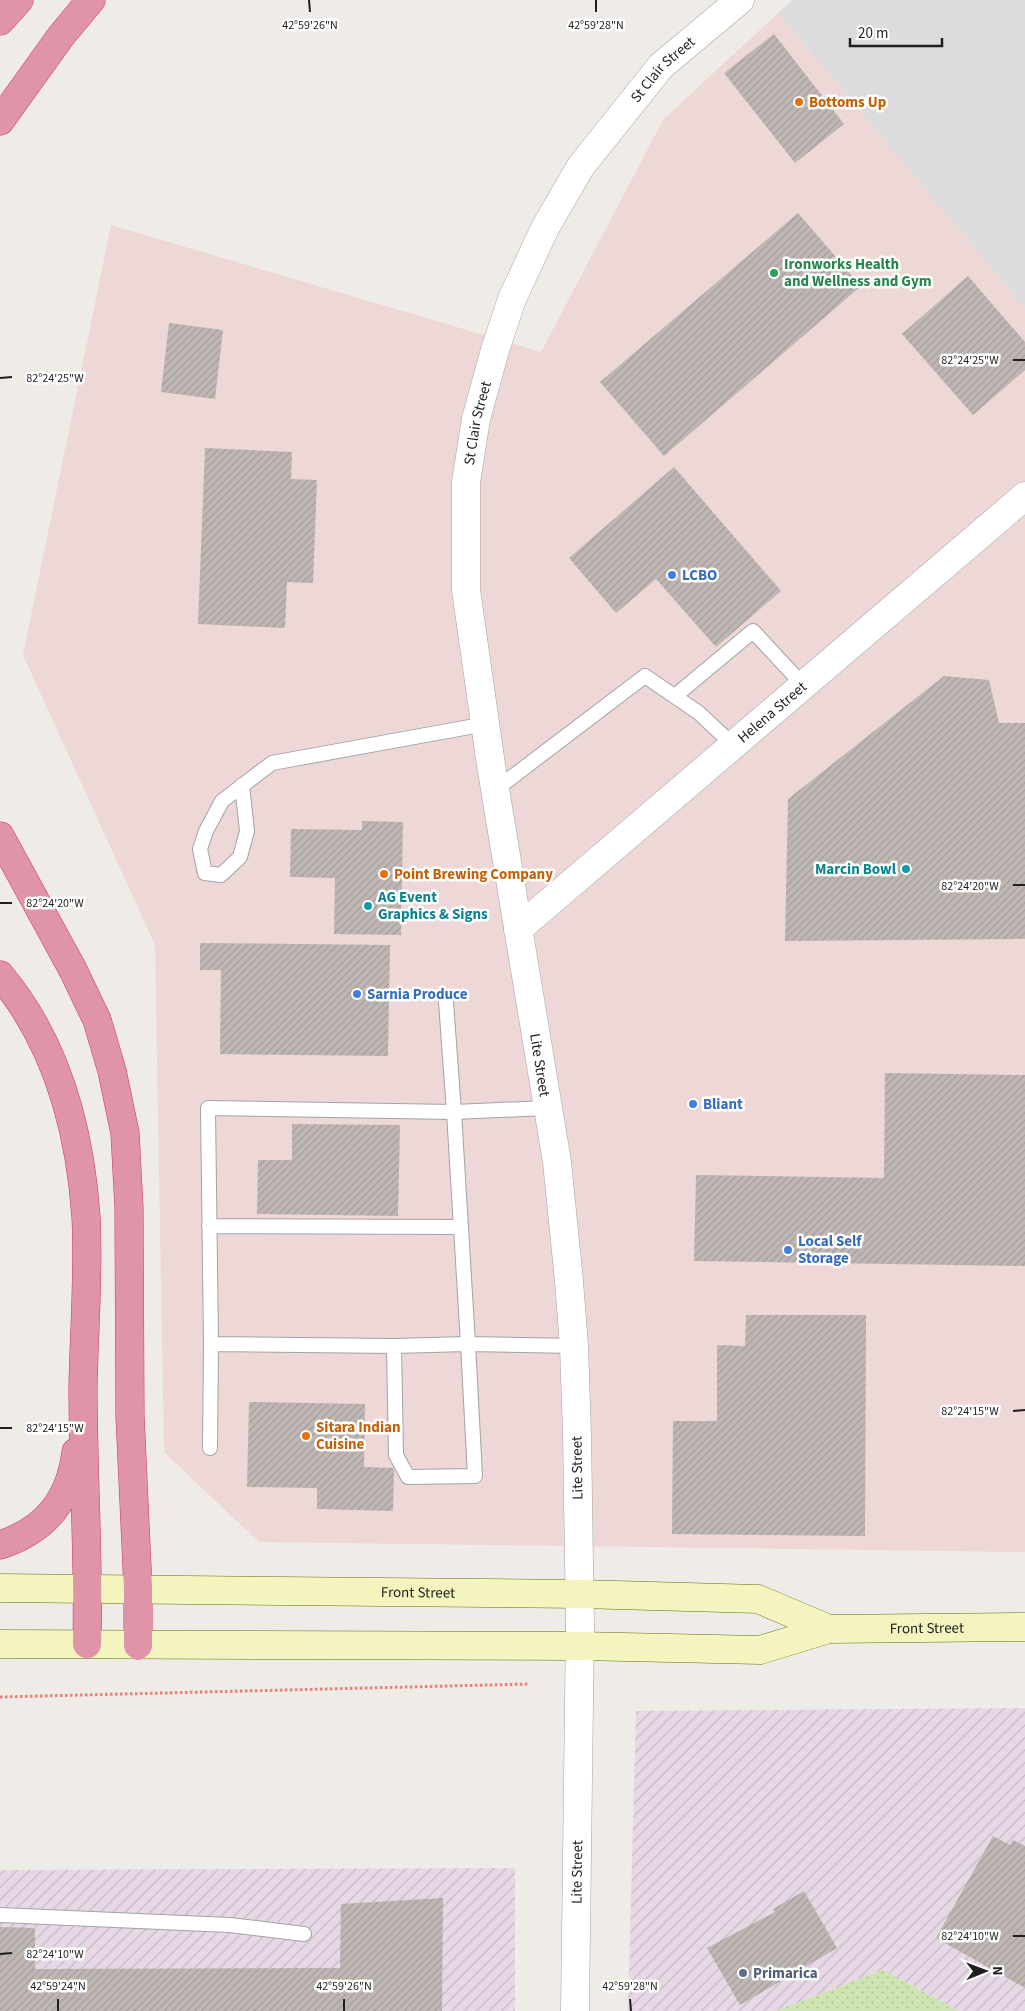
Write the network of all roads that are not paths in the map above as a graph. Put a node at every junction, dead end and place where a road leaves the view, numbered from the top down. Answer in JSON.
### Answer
{"nodes":[{"id":1,"x":19,"y":0,"type":"edge"},
{"id":2,"x":91,"y":0,"type":"edge"},
{"id":3,"x":740,"y":0,"type":"edge"},
{"id":4,"x":0,"y":21,"type":"edge"},
{"id":5,"x":0,"y":121,"type":"edge"},
{"id":6,"x":1025,"y":496,"type":"edge"},
{"id":7,"x":803,"y":685,"type":"junction"},
{"id":8,"x":675,"y":696,"type":"junction"},
{"id":9,"x":486,"y":724,"type":"junction"},
{"id":10,"x":733,"y":745,"type":"junction"},
{"id":11,"x":242,"y":786,"type":"junction"},
{"id":12,"x":496,"y":790,"type":"junction"},
{"id":13,"x":0,"y":836,"type":"edge"},
{"id":14,"x":518,"y":928,"type":"junction"},
{"id":15,"x":0,"y":975,"type":"edge"},
{"id":16,"x":446,"y":1002,"type":"dead end"},
{"id":17,"x":547,"y":1108,"type":"junction"},
{"id":18,"x":454,"y":1112,"type":"junction"},
{"id":19,"x":209,"y":1226,"type":"junction"},
{"id":20,"x":460,"y":1227,"type":"junction"},
{"id":21,"x":211,"y":1344,"type":"junction"},
{"id":22,"x":468,"y":1344,"type":"junction"},
{"id":23,"x":394,"y":1346,"type":"junction"},
{"id":24,"x":574,"y":1346,"type":"junction"},
{"id":25,"x":83,"y":1388,"type":"junction"},
{"id":26,"x":210,"y":1448,"type":"dead end"},
{"id":27,"x":0,"y":1545,"type":"edge"},
{"id":28,"x":0,"y":1588,"type":"edge"},
{"id":29,"x":88,"y":1589,"type":"junction"},
{"id":30,"x":138,"y":1589,"type":"junction"},
{"id":31,"x":580,"y":1594,"type":"junction"},
{"id":32,"x":1025,"y":1627,"type":"edge"},
{"id":33,"x":828,"y":1629,"type":"junction"},
{"id":34,"x":580,"y":1636,"type":"junction"},
{"id":35,"x":0,"y":1644,"type":"edge"},
{"id":36,"x":87,"y":1644,"type":"junction"},
{"id":37,"x":138,"y":1645,"type":"junction"},
{"id":38,"x":0,"y":1915,"type":"edge"},
{"id":39,"x":304,"y":1934,"type":"dead end"},
{"id":40,"x":575,"y":2011,"type":"edge"}],
"edges":[{"from":1,"to":4,"type":"highway"},
{"from":2,"to":5,"type":"highway"},
{"from":3,"to":9,"type":"street","name":"St Clair Street"},
{"from":6,"to":7,"type":"street","name":"Helena Street"},
{"from":7,"to":8,"type":"lane"},
{"from":7,"to":10,"type":"street","name":"Helena Street"},
{"from":8,"to":10,"type":"lane"},
{"from":8,"to":12,"type":"lane"},
{"from":9,"to":11,"type":"lane"},
{"from":9,"to":12,"type":"street","name":"St Clair Street"},
{"from":10,"to":14,"type":"street","name":"Helena Street"},
{"from":11,"to":11,"type":"lane"},
{"from":12,"to":14,"type":"street","name":"St Clair Street"},
{"from":13,"to":30,"type":"highway"},
{"from":14,"to":17,"type":"street","name":"Lite Street"},
{"from":15,"to":25,"type":"highway"},
{"from":16,"to":18,"type":"lane"},
{"from":17,"to":18,"type":"lane"},
{"from":17,"to":24,"type":"street","name":"Lite Street"},
{"from":18,"to":19,"type":"lane"},
{"from":18,"to":20,"type":"lane"},
{"from":19,"to":20,"type":"lane"},
{"from":19,"to":21,"type":"lane"},
{"from":20,"to":22,"type":"lane"},
{"from":21,"to":23,"type":"lane"},
{"from":21,"to":26,"type":"lane"},
{"from":22,"to":23,"type":"lane"},
{"from":22,"to":23,"type":"lane"},
{"from":22,"to":24,"type":"lane"},
{"from":24,"to":31,"type":"street","name":"Lite Street"},
{"from":25,"to":27,"type":"highway"},
{"from":25,"to":29,"type":"highway"},
{"from":28,"to":29,"type":"main road","name":"Front Street"},
{"from":29,"to":30,"type":"main road","name":"Front Street"},
{"from":29,"to":36,"type":"highway"},
{"from":30,"to":31,"type":"main road","name":"Front Street"},
{"from":30,"to":37,"type":"highway"},
{"from":31,"to":33,"type":"main road","name":"Front Street"},
{"from":31,"to":34,"type":"street","name":"Lite Street"},
{"from":32,"to":33,"type":"main road","name":"Front Street"},
{"from":33,"to":34,"type":"main road","name":"Front Street"},
{"from":34,"to":37,"type":"main road","name":"Front Street"},
{"from":34,"to":40,"type":"street","name":"Lite Street"},
{"from":35,"to":36,"type":"main road","name":"Front Street"},
{"from":36,"to":37,"type":"main road","name":"Front Street"},
{"from":38,"to":39,"type":"lane"}]}
